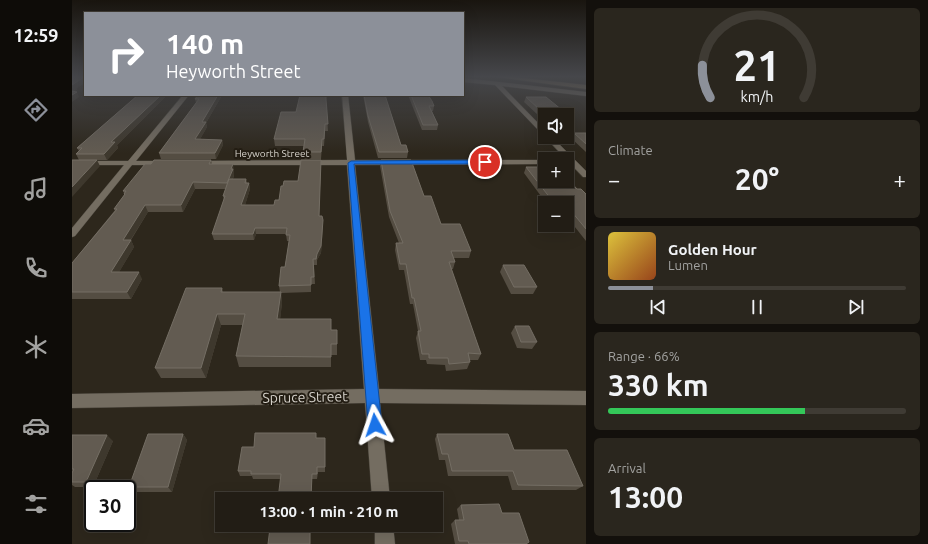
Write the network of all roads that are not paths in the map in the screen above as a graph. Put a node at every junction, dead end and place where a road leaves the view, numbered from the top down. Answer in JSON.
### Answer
{"nodes":[{"id":1,"x":180,"y":102,"type":"edge"},
{"id":2,"x":346,"y":102,"type":"edge"},
{"id":3,"x":515,"y":102,"type":"edge"},
{"id":4,"x":538,"y":127,"type":"edge"},
{"id":5,"x":554,"y":144,"type":"edge"},
{"id":6,"x":561,"y":152,"type":"edge"},
{"id":7,"x":538,"y":162,"type":"edge"},
{"id":8,"x":574,"y":162,"type":"edge"},
{"id":9,"x":586,"y":162,"type":"edge"},
{"id":10,"x":72,"y":163,"type":"edge"},
{"id":11,"x":130,"y":163,"type":"junction"},
{"id":12,"x":169,"y":163,"type":"edge"},
{"id":13,"x":185,"y":163,"type":"edge"},
{"id":14,"x":351,"y":163,"type":"junction"},
{"id":15,"x":574,"y":166,"type":"edge"},
{"id":16,"x":586,"y":176,"type":"edge"},
{"id":17,"x":72,"y":234,"type":"edge"},
{"id":18,"x":372,"y":396,"type":"junction"},
{"id":19,"x":586,"y":398,"type":"edge"},
{"id":20,"x":72,"y":401,"type":"edge"},
{"id":21,"x":380,"y":492,"type":"edge"},
{"id":22,"x":384,"y":532,"type":"edge"},
{"id":23,"x":385,"y":544,"type":"edge"}],
"edges":[{"from":1,"to":11,"type":"street"},
{"from":2,"to":14,"type":"street"},
{"from":3,"to":4,"type":"street"},
{"from":5,"to":6,"type":"street"},
{"from":7,"to":14,"type":"street","name":"Heyworth Street"},
{"from":8,"to":9,"type":"street"},
{"from":10,"to":11,"type":"street"},
{"from":11,"to":12,"type":"street"},
{"from":11,"to":17,"type":"street"},
{"from":13,"to":14,"type":"street","name":"Heyworth Street"},
{"from":14,"to":18,"type":"street"},
{"from":15,"to":16,"type":"street"},
{"from":18,"to":19,"type":"street","name":"Spruce Street"},
{"from":18,"to":20,"type":"street","name":"Spruce Street"},
{"from":18,"to":21,"type":"street"},
{"from":22,"to":23,"type":"street"}]}
